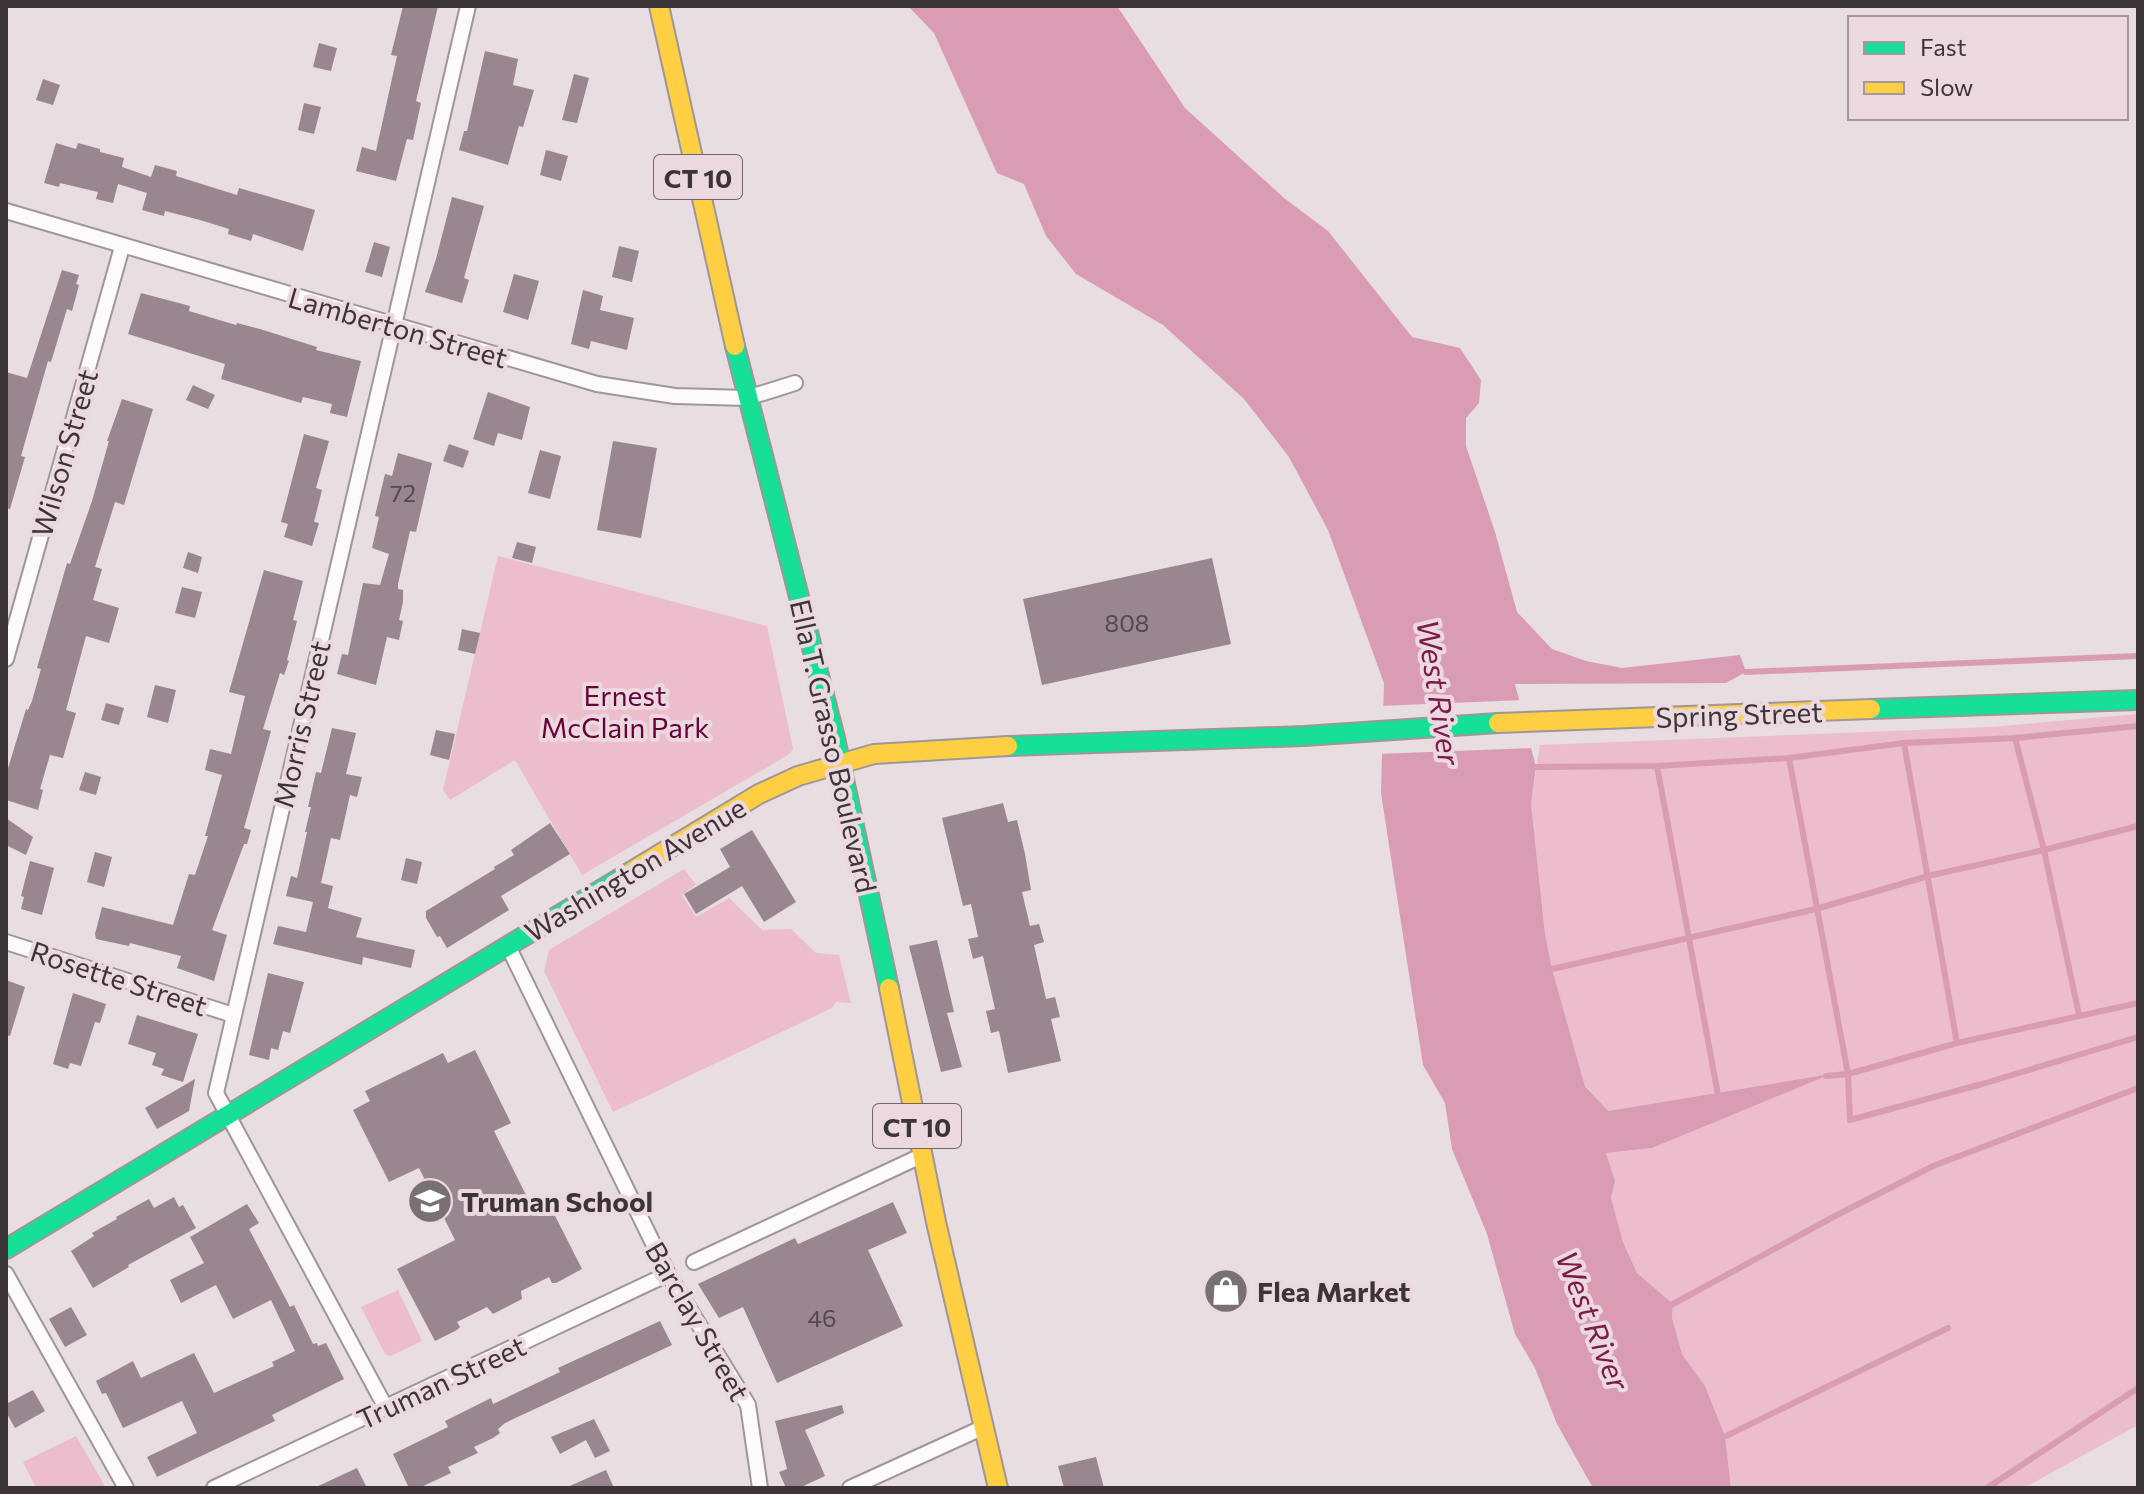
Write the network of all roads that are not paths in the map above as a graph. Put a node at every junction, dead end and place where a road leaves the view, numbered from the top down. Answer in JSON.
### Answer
{"nodes":[{"id":1,"x":468,"y":6,"type":"edge"},
{"id":2,"x":659,"y":6,"type":"edge"},
{"id":3,"x":6,"y":211,"type":"edge"},
{"id":4,"x":122,"y":247,"type":"junction"},
{"id":5,"x":393,"y":326,"type":"junction"},
{"id":6,"x":795,"y":383,"type":"dead end"},
{"id":7,"x":747,"y":398,"type":"junction"},
{"id":8,"x":6,"y":659,"type":"edge"},
{"id":9,"x":2138,"y":700,"type":"edge"},
{"id":10,"x":1341,"y":733,"type":"joint"},
{"id":11,"x":840,"y":764,"type":"junction"},
{"id":12,"x":6,"y":942,"type":"edge"},
{"id":13,"x":508,"y":946,"type":"junction"},
{"id":14,"x":233,"y":1015,"type":"junction"},
{"id":15,"x":226,"y":1115,"type":"junction"},
{"id":16,"x":923,"y":1155,"type":"junction"},
{"id":17,"x":8,"y":1244,"type":"edge"},
{"id":18,"x":694,"y":1262,"type":"dead end"},
{"id":19,"x":6,"y":1274,"type":"edge"},
{"id":20,"x":668,"y":1274,"type":"junction"},
{"id":21,"x":386,"y":1408,"type":"junction"},
{"id":22,"x":984,"y":1427,"type":"junction"},
{"id":23,"x":126,"y":1488,"type":"edge"},
{"id":24,"x":214,"y":1488,"type":"edge"},
{"id":25,"x":760,"y":1488,"type":"edge"},
{"id":26,"x":850,"y":1488,"type":"edge"},
{"id":27,"x":998,"y":1488,"type":"edge"}],
"edges":[{"from":1,"to":5,"type":"street","name":"Morris Street"},
{"from":2,"to":7,"type":"main road","name":"Ella T. Grasso Boulevard","number":"CT 10"},
{"from":3,"to":4,"type":"street","name":"Lamberton Street"},
{"from":4,"to":5,"type":"street","name":"Lamberton Street"},
{"from":4,"to":8,"type":"street","name":"Wilson Street"},
{"from":5,"to":7,"type":"street","name":"Lamberton Street"},
{"from":5,"to":14,"type":"street","name":"Morris Street"},
{"from":6,"to":7,"type":"street","name":"Lamberton Street"},
{"from":7,"to":11,"type":"main road","name":"Ella T. Grasso Boulevard","number":"CT 10"},
{"from":9,"to":10,"type":"main road","name":"Spring Street"},
{"from":10,"to":11,"type":"main road","name":"Washington Avenue"},
{"from":11,"to":13,"type":"main road","name":"Washington Avenue"},
{"from":11,"to":16,"type":"main road","name":"Ella T. Grasso Boulevard","number":"CT 10"},
{"from":12,"to":14,"type":"street","name":"Rosette Street"},
{"from":13,"to":15,"type":"main road","name":"Washington Avenue"},
{"from":13,"to":20,"type":"street","name":"Barclay Street"},
{"from":14,"to":15,"type":"street","name":"Morris Street"},
{"from":15,"to":17,"type":"main road","name":"Washington Avenue"},
{"from":15,"to":21,"type":"street","name":"Morris Street"},
{"from":16,"to":18,"type":"street"},
{"from":16,"to":22,"type":"main road","name":"Ella T. Grasso Boulevard","number":"CT 10"},
{"from":19,"to":23,"type":"street"},
{"from":20,"to":21,"type":"street","name":"Truman Street"},
{"from":20,"to":25,"type":"street","name":"Barclay Street"},
{"from":21,"to":24,"type":"street","name":"Truman Street"},
{"from":22,"to":26,"type":"street"},
{"from":22,"to":27,"type":"main road","name":"Ella T. Grasso Boulevard","number":"CT 10"}]}
